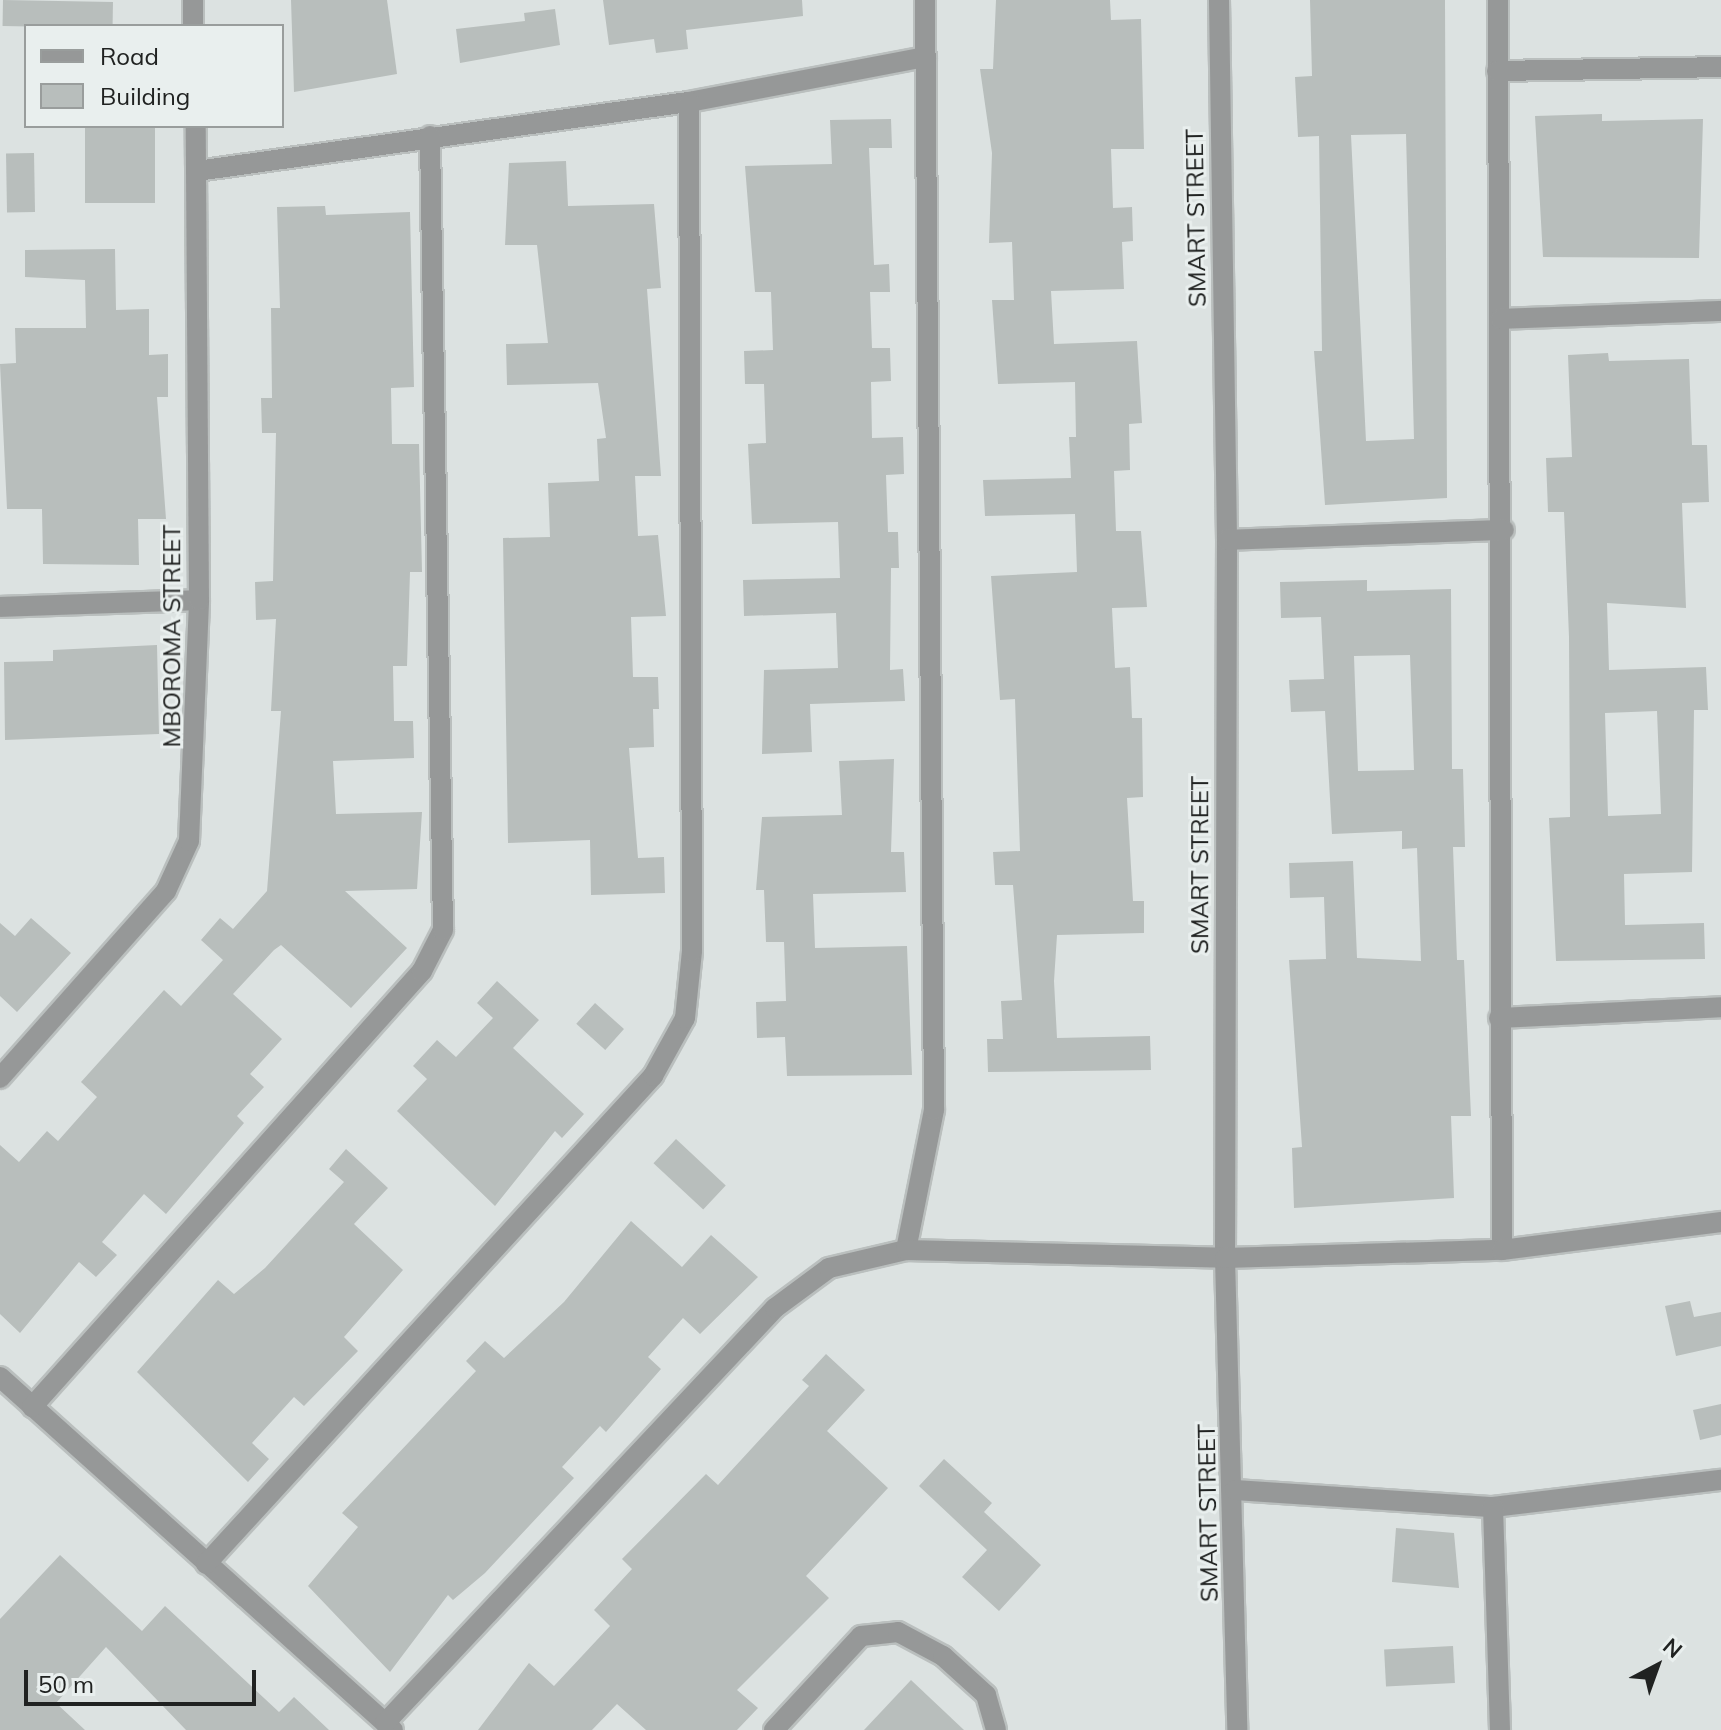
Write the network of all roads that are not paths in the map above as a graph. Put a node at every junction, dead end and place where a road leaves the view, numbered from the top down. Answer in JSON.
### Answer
{"nodes":[{"id":1,"x":193,"y":0,"type":"edge"},
{"id":2,"x":925,"y":0,"type":"edge"},
{"id":3,"x":1219,"y":0,"type":"edge"},
{"id":4,"x":1498,"y":0,"type":"edge"},
{"id":5,"x":193,"y":24,"type":"edge"},
{"id":6,"x":926,"y":57,"type":"junction"},
{"id":7,"x":1721,"y":67,"type":"edge"},
{"id":8,"x":1497,"y":71,"type":"junction"},
{"id":9,"x":689,"y":102,"type":"junction"},
{"id":10,"x":196,"y":128,"type":"edge"},
{"id":11,"x":430,"y":136,"type":"junction"},
{"id":12,"x":197,"y":171,"type":"junction"},
{"id":13,"x":1721,"y":311,"type":"edge"},
{"id":14,"x":1501,"y":319,"type":"junction"},
{"id":15,"x":1504,"y":530,"type":"junction"},
{"id":16,"x":1227,"y":540,"type":"junction"},
{"id":17,"x":199,"y":600,"type":"junction"},
{"id":18,"x":0,"y":607,"type":"edge"},
{"id":19,"x":1721,"y":1007,"type":"edge"},
{"id":20,"x":1499,"y":1018,"type":"junction"},
{"id":21,"x":2,"y":1071,"type":"edge"},
{"id":22,"x":1721,"y":1222,"type":"edge"},
{"id":23,"x":906,"y":1250,"type":"junction"},
{"id":24,"x":1502,"y":1250,"type":"junction"},
{"id":25,"x":1225,"y":1258,"type":"junction"},
{"id":26,"x":0,"y":1377,"type":"edge"},
{"id":27,"x":32,"y":1407,"type":"junction"},
{"id":28,"x":1721,"y":1480,"type":"edge"},
{"id":29,"x":1235,"y":1490,"type":"junction"},
{"id":30,"x":1493,"y":1507,"type":"junction"},
{"id":31,"x":206,"y":1564,"type":"junction"},
{"id":32,"x":389,"y":1727,"type":"edge"},
{"id":33,"x":774,"y":1730,"type":"edge"},
{"id":34,"x":996,"y":1730,"type":"edge"},
{"id":35,"x":1237,"y":1730,"type":"edge"},
{"id":36,"x":1500,"y":1730,"type":"edge"}],
"edges":[{"from":1,"to":5,"type":"street"},
{"from":2,"to":6,"type":"street"},
{"from":3,"to":16,"type":"street","name":"SMART STREET"},
{"from":4,"to":8,"type":"street"},
{"from":6,"to":9,"type":"street"},
{"from":6,"to":23,"type":"street"},
{"from":7,"to":8,"type":"street"},
{"from":8,"to":14,"type":"street"},
{"from":9,"to":11,"type":"street"},
{"from":9,"to":31,"type":"street"},
{"from":10,"to":12,"type":"street","name":"MBOROMA STREET"},
{"from":11,"to":12,"type":"street"},
{"from":11,"to":27,"type":"street"},
{"from":12,"to":17,"type":"street","name":"MBOROMA STREET"},
{"from":13,"to":14,"type":"street"},
{"from":14,"to":15,"type":"street"},
{"from":15,"to":16,"type":"street"},
{"from":15,"to":20,"type":"street"},
{"from":16,"to":25,"type":"street","name":"SMART STREET"},
{"from":17,"to":18,"type":"street"},
{"from":17,"to":21,"type":"street","name":"MBOROMA STREET"},
{"from":19,"to":20,"type":"street"},
{"from":20,"to":24,"type":"street"},
{"from":22,"to":24,"type":"street"},
{"from":23,"to":25,"type":"street"},
{"from":23,"to":32,"type":"street"},
{"from":24,"to":25,"type":"street"},
{"from":25,"to":29,"type":"street","name":"SMART STREET"},
{"from":26,"to":27,"type":"street"},
{"from":27,"to":31,"type":"street"},
{"from":28,"to":30,"type":"street"},
{"from":29,"to":30,"type":"street"},
{"from":29,"to":35,"type":"street","name":"SMART STREET"},
{"from":30,"to":36,"type":"street"},
{"from":31,"to":32,"type":"street"},
{"from":33,"to":34,"type":"street"}]}
